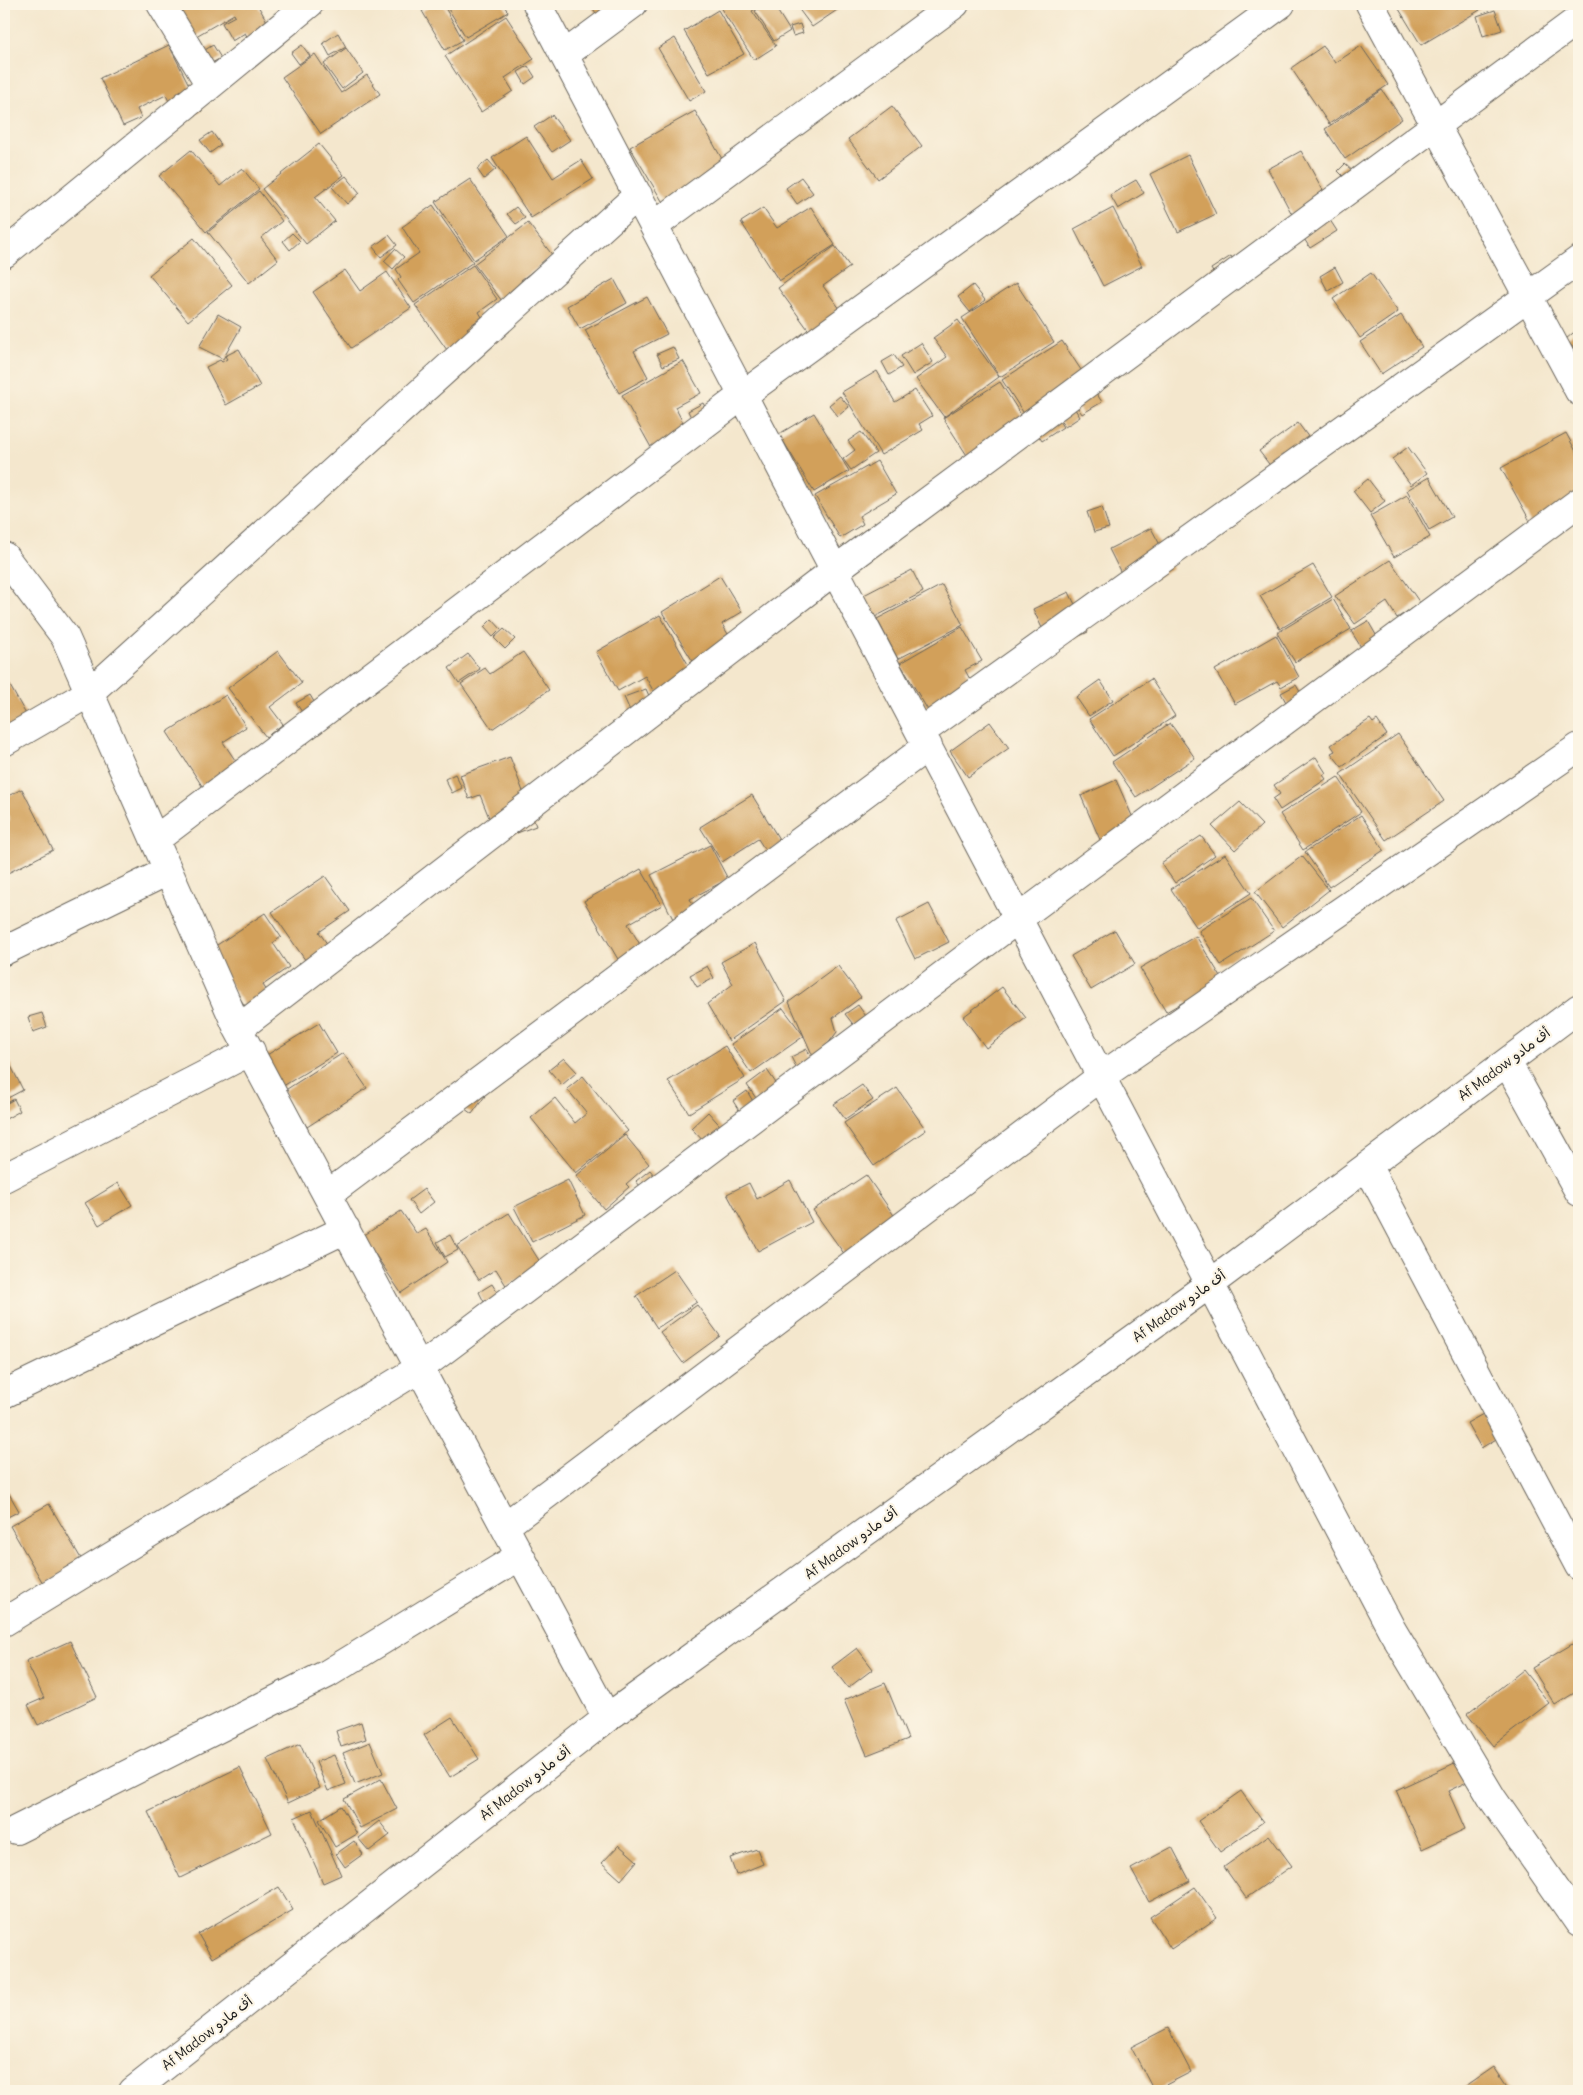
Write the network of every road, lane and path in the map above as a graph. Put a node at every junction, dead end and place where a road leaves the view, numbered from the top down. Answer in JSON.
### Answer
{"nodes":[{"id":1,"x":160,"y":4,"type":"edge"},
{"id":2,"x":309,"y":4,"type":"edge"},
{"id":3,"x":537,"y":4,"type":"edge"},
{"id":4,"x":633,"y":4,"type":"edge"},
{"id":5,"x":955,"y":4,"type":"edge"},
{"id":6,"x":1280,"y":4,"type":"edge"},
{"id":7,"x":1370,"y":4,"type":"edge"},
{"id":8,"x":1579,"y":19,"type":"edge"},
{"id":9,"x":564,"y":54,"type":"junction"},
{"id":10,"x":210,"y":85,"type":"junction"},
{"id":11,"x":1436,"y":125,"type":"junction"},
{"id":12,"x":638,"y":195,"type":"junction"},
{"id":13,"x":654,"y":226,"type":"junction"},
{"id":14,"x":4,"y":254,"type":"edge"},
{"id":15,"x":1579,"y":260,"type":"edge"},
{"id":16,"x":1528,"y":297,"type":"junction"},
{"id":17,"x":1579,"y":391,"type":"edge"},
{"id":18,"x":743,"y":395,"type":"junction"},
{"id":19,"x":1579,"y":502,"type":"edge"},
{"id":20,"x":4,"y":556,"type":"edge"},
{"id":21,"x":835,"y":570,"type":"junction"},
{"id":22,"x":90,"y":693,"type":"junction"},
{"id":23,"x":924,"y":739,"type":"junction"},
{"id":24,"x":4,"y":742,"type":"edge"},
{"id":25,"x":1579,"y":747,"type":"edge"},
{"id":26,"x":155,"y":840,"type":"junction"},
{"id":27,"x":168,"y":871,"type":"junction"},
{"id":28,"x":1018,"y":918,"type":"junction"},
{"id":29,"x":4,"y":951,"type":"edge"},
{"id":30,"x":1579,"y":1008,"type":"edge"},
{"id":31,"x":244,"y":1040,"type":"junction"},
{"id":32,"x":1507,"y":1062,"type":"junction"},
{"id":33,"x":1102,"y":1076,"type":"junction"},
{"id":34,"x":1368,"y":1166,"type":"junction"},
{"id":35,"x":4,"y":1178,"type":"edge"},
{"id":36,"x":1579,"y":1192,"type":"edge"},
{"id":37,"x":328,"y":1195,"type":"junction"},
{"id":38,"x":346,"y":1229,"type":"junction"},
{"id":39,"x":1211,"y":1283,"type":"junction"},
{"id":40,"x":420,"y":1368,"type":"junction"},
{"id":41,"x":4,"y":1394,"type":"edge"},
{"id":42,"x":505,"y":1526,"type":"junction"},
{"id":43,"x":520,"y":1556,"type":"junction"},
{"id":44,"x":1579,"y":1566,"type":"edge"},
{"id":45,"x":4,"y":1622,"type":"edge"},
{"id":46,"x":607,"y":1718,"type":"junction"},
{"id":47,"x":16,"y":1830,"type":"dead end"},
{"id":48,"x":1579,"y":1923,"type":"edge"},
{"id":49,"x":133,"y":2091,"type":"edge"}],
"edges":[{"from":1,"to":10,"type":"street"},
{"from":2,"to":10,"type":"street"},
{"from":3,"to":9,"type":"street"},
{"from":4,"to":9,"type":"street"},
{"from":5,"to":13,"type":"street"},
{"from":6,"to":18,"type":"street"},
{"from":7,"to":11,"type":"street"},
{"from":8,"to":11,"type":"street"},
{"from":9,"to":12,"type":"street"},
{"from":10,"to":14,"type":"street"},
{"from":11,"to":16,"type":"street"},
{"from":11,"to":21,"type":"street"},
{"from":12,"to":13,"type":"street"},
{"from":12,"to":22,"type":"street"},
{"from":13,"to":18,"type":"street"},
{"from":15,"to":16,"type":"street"},
{"from":16,"to":17,"type":"street"},
{"from":16,"to":23,"type":"street"},
{"from":18,"to":21,"type":"street"},
{"from":18,"to":26,"type":"street"},
{"from":19,"to":28,"type":"street"},
{"from":20,"to":22,"type":"street"},
{"from":21,"to":23,"type":"street"},
{"from":21,"to":31,"type":"street"},
{"from":22,"to":24,"type":"street"},
{"from":22,"to":26,"type":"street"},
{"from":23,"to":28,"type":"street"},
{"from":23,"to":37,"type":"street"},
{"from":25,"to":33,"type":"street"},
{"from":26,"to":27,"type":"street"},
{"from":27,"to":29,"type":"street"},
{"from":27,"to":31,"type":"street"},
{"from":28,"to":33,"type":"street"},
{"from":28,"to":40,"type":"street"},
{"from":30,"to":32,"type":"street","name":"Af Madow أف مادو"},
{"from":31,"to":35,"type":"street"},
{"from":31,"to":37,"type":"street"},
{"from":32,"to":34,"type":"street","name":"Af Madow أف مادو"},
{"from":32,"to":36,"type":"street"},
{"from":33,"to":39,"type":"street"},
{"from":33,"to":42,"type":"street"},
{"from":34,"to":39,"type":"street","name":"Af Madow أف مادو"},
{"from":34,"to":44,"type":"street"},
{"from":37,"to":38,"type":"street"},
{"from":38,"to":40,"type":"street"},
{"from":38,"to":41,"type":"street"},
{"from":39,"to":46,"type":"street","name":"Af Madow أف مادو"},
{"from":39,"to":48,"type":"street"},
{"from":40,"to":42,"type":"street"},
{"from":40,"to":45,"type":"street"},
{"from":42,"to":43,"type":"street"},
{"from":43,"to":46,"type":"street"},
{"from":43,"to":47,"type":"street"},
{"from":46,"to":49,"type":"street","name":"Af Madow أف مادو"}]}
